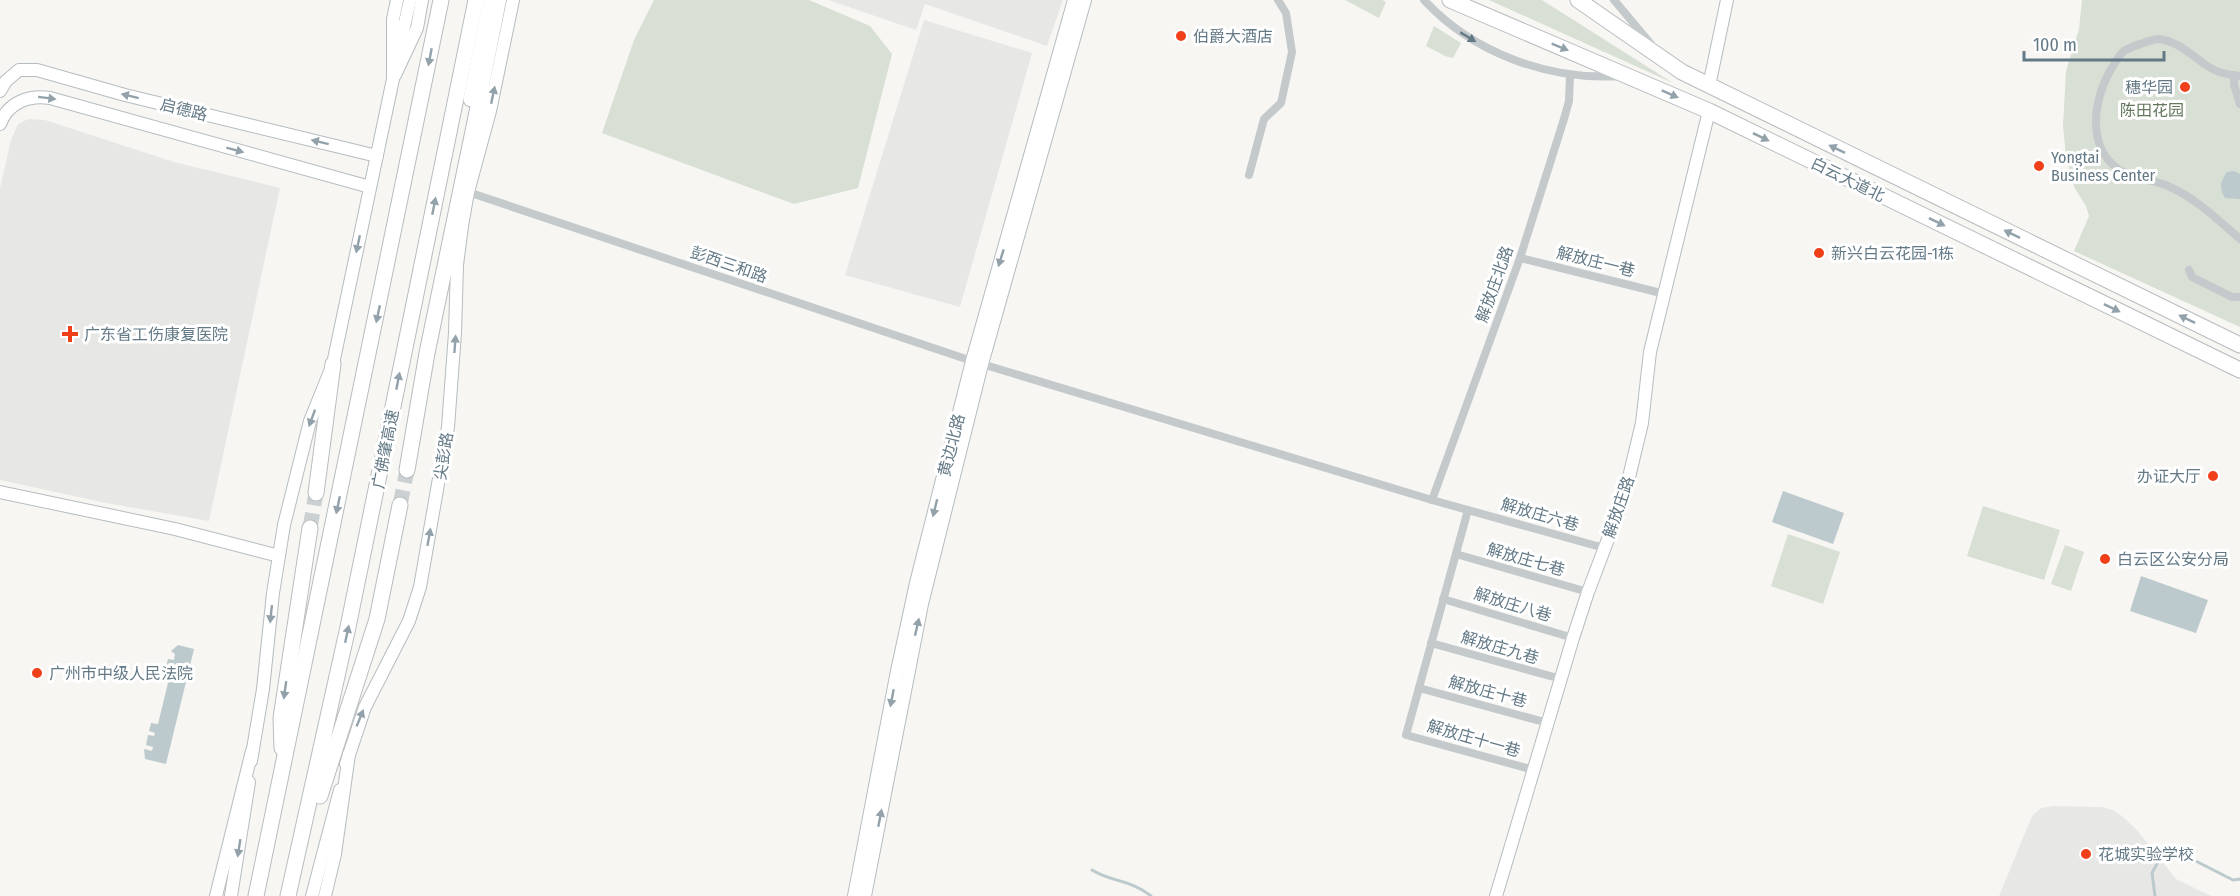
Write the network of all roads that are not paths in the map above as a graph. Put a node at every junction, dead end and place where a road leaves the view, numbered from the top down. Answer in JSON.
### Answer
{"nodes":[{"id":1,"x":397,"y":0,"type":"edge"},
{"id":2,"x":422,"y":0,"type":"edge"},
{"id":3,"x":441,"y":0,"type":"edge"},
{"id":4,"x":476,"y":0,"type":"edge"},
{"id":5,"x":491,"y":0,"type":"edge"},
{"id":6,"x":500,"y":0,"type":"edge"},
{"id":7,"x":513,"y":0,"type":"edge"},
{"id":8,"x":1074,"y":0,"type":"edge"},
{"id":9,"x":1085,"y":0,"type":"edge"},
{"id":10,"x":1278,"y":0,"type":"edge"},
{"id":11,"x":1424,"y":0,"type":"edge"},
{"id":12,"x":1450,"y":0,"type":"edge"},
{"id":13,"x":1477,"y":0,"type":"edge"},
{"id":14,"x":1578,"y":0,"type":"edge"},
{"id":15,"x":1614,"y":0,"type":"edge"},
{"id":16,"x":1727,"y":0,"type":"edge"},
{"id":17,"x":409,"y":6,"type":"edge"},
{"id":18,"x":1506,"y":25,"type":"junction"},
{"id":19,"x":1664,"y":61,"type":"junction"},
{"id":20,"x":1570,"y":75,"type":"junction"},
{"id":21,"x":1630,"y":76,"type":"junction"},
{"id":22,"x":2237,"y":76,"type":"edge"},
{"id":23,"x":393,"y":79,"type":"junction"},
{"id":24,"x":1709,"y":86,"type":"junction"},
{"id":25,"x":482,"y":88,"type":"junction"},
{"id":26,"x":0,"y":91,"type":"edge"},
{"id":27,"x":2240,"y":104,"type":"edge"},
{"id":28,"x":1709,"y":111,"type":"junction"},
{"id":29,"x":0,"y":124,"type":"edge"},
{"id":30,"x":377,"y":156,"type":"junction"},
{"id":31,"x":1249,"y":175,"type":"dead end"},
{"id":32,"x":370,"y":187,"type":"junction"},
{"id":33,"x":468,"y":192,"type":"junction"},
{"id":34,"x":456,"y":212,"type":"junction"},
{"id":35,"x":2240,"y":239,"type":"edge"},
{"id":36,"x":1520,"y":258,"type":"junction"},
{"id":37,"x":2189,"y":270,"type":"dead end"},
{"id":38,"x":1665,"y":294,"type":"junction"},
{"id":39,"x":2240,"y":297,"type":"edge"},
{"id":40,"x":2240,"y":345,"type":"edge"},
{"id":41,"x":977,"y":363,"type":"junction"},
{"id":42,"x":333,"y":364,"type":"junction"},
{"id":43,"x":2240,"y":370,"type":"edge"},
{"id":44,"x":407,"y":470,"type":"tunnel mouth"},
{"id":45,"x":0,"y":492,"type":"edge"},
{"id":46,"x":316,"y":493,"type":"tunnel mouth"},
{"id":47,"x":1432,"y":500,"type":"junction"},
{"id":48,"x":400,"y":505,"type":"tunnel mouth"},
{"id":49,"x":1468,"y":510,"type":"junction"},
{"id":50,"x":310,"y":528,"type":"tunnel mouth"},
{"id":51,"x":1604,"y":548,"type":"junction"},
{"id":52,"x":1456,"y":554,"type":"junction"},
{"id":53,"x":279,"y":556,"type":"junction"},
{"id":54,"x":1588,"y":592,"type":"junction"},
{"id":55,"x":1443,"y":599,"type":"junction"},
{"id":56,"x":1573,"y":638,"type":"junction"},
{"id":57,"x":1431,"y":643,"type":"junction"},
{"id":58,"x":1561,"y":679,"type":"junction"},
{"id":59,"x":1419,"y":688,"type":"junction"},
{"id":60,"x":1548,"y":723,"type":"junction"},
{"id":61,"x":252,"y":751,"type":"junction"},
{"id":62,"x":349,"y":754,"type":"junction"},
{"id":63,"x":1534,"y":770,"type":"junction"},
{"id":64,"x":282,"y":775,"type":"junction"},
{"id":65,"x":216,"y":896,"type":"edge"},
{"id":66,"x":231,"y":896,"type":"edge"},
{"id":67,"x":256,"y":896,"type":"edge"},
{"id":68,"x":289,"y":896,"type":"edge"},
{"id":69,"x":312,"y":896,"type":"edge"},
{"id":70,"x":325,"y":896,"type":"edge"},
{"id":71,"x":854,"y":896,"type":"edge"},
{"id":72,"x":865,"y":896,"type":"edge"},
{"id":73,"x":1496,"y":896,"type":"edge"}],
"edges":[{"from":1,"to":23,"type":"street"},
{"from":2,"to":23,"type":"street"},
{"from":3,"to":64,"type":"highway","name":"广佛肇高速","one_way":true},
{"from":68,"to":4,"type":"highway","name":"广佛肇高速","one_way":true},
{"from":5,"to":34,"type":"highway"},
{"from":6,"to":25,"type":"street"},
{"from":33,"to":7,"type":"street","name":"尖彭路","one_way":true},
{"from":8,"to":41,"type":"street","name":"黄边北路","one_way":true},
{"from":9,"to":41,"type":"street","name":"黄边北路"},
{"from":10,"to":31,"type":"street"},
{"from":11,"to":20,"type":"street","one_way":true},
{"from":12,"to":18,"type":"highway","name":"白云大道北"},
{"from":13,"to":18,"type":"highway"},
{"from":14,"to":19,"type":"highway","name":"白云大道北"},
{"from":15,"to":19,"type":"street"},
{"from":16,"to":24,"type":"street"},
{"from":17,"to":23,"type":"street"},
{"from":18,"to":21,"type":"highway","name":"白云大道北","one_way":true},
{"from":19,"to":24,"type":"highway","name":"白云大道北"},
{"from":20,"to":21,"type":"street"},
{"from":20,"to":36,"type":"street","name":"解放庄北路"},
{"from":21,"to":28,"type":"highway","name":"白云大道北","one_way":true},
{"from":22,"to":27,"type":"street"},
{"from":22,"to":35,"type":"street"},
{"from":23,"to":30,"type":"street"},
{"from":40,"to":24,"type":"highway","name":"白云大道北","one_way":true},
{"from":25,"to":33,"type":"street"},
{"from":25,"to":34,"type":"highway"},
{"from":30,"to":26,"type":"street","name":"启德路","one_way":true},
{"from":28,"to":38,"type":"street","name":"解放庄路"},
{"from":28,"to":43,"type":"highway","name":"白云大道北","one_way":true},
{"from":29,"to":32,"type":"street","name":"启德路","one_way":true},
{"from":30,"to":32,"type":"street"},
{"from":32,"to":42,"type":"street","one_way":true},
{"from":33,"to":41,"type":"street","name":"彭西三和路"},
{"from":62,"to":33,"type":"street","name":"尖彭路","one_way":true},
{"from":34,"to":44,"type":"highway"},
{"from":36,"to":38,"type":"street","name":"解放庄一巷"},
{"from":36,"to":47,"type":"street","name":"解放庄北路"},
{"from":37,"to":39,"type":"street"},
{"from":38,"to":51,"type":"street","name":"解放庄路"},
{"from":41,"to":47,"type":"street","name":"彭西三和路"},
{"from":41,"to":71,"type":"street","name":"黄边北路","one_way":true},
{"from":72,"to":41,"type":"street","name":"黄边北路","one_way":true},
{"from":42,"to":46,"type":"highway"},
{"from":42,"to":53,"type":"street","one_way":true},
{"from":45,"to":53,"type":"street"},
{"from":47,"to":49,"type":"street","name":"解放庄六巷"},
{"from":48,"to":68,"type":"highway"},
{"from":49,"to":51,"type":"street","name":"解放庄六巷"},
{"from":49,"to":52,"type":"street"},
{"from":50,"to":64,"type":"highway","one_way":true},
{"from":51,"to":54,"type":"street","name":"解放庄路"},
{"from":52,"to":54,"type":"street","name":"解放庄七巷"},
{"from":52,"to":55,"type":"street"},
{"from":53,"to":61,"type":"street","one_way":true},
{"from":54,"to":56,"type":"street","name":"解放庄路"},
{"from":55,"to":56,"type":"street","name":"解放庄八巷"},
{"from":55,"to":57,"type":"street"},
{"from":56,"to":58,"type":"street","name":"解放庄路"},
{"from":57,"to":58,"type":"street","name":"解放庄九巷"},
{"from":57,"to":59,"type":"street"},
{"from":58,"to":60,"type":"street","name":"解放庄路"},
{"from":59,"to":60,"type":"street","name":"解放庄十巷"},
{"from":59,"to":63,"type":"street","name":"解放庄十一巷"},
{"from":60,"to":63,"type":"street","name":"解放庄路"},
{"from":61,"to":65,"type":"street"},
{"from":61,"to":66,"type":"street","one_way":true},
{"from":62,"to":69,"type":"street","name":"尖彭路"},
{"from":62,"to":70,"type":"street"},
{"from":63,"to":73,"type":"street","name":"解放庄路"},
{"from":64,"to":67,"type":"highway","name":"广佛肇高速"}]}
